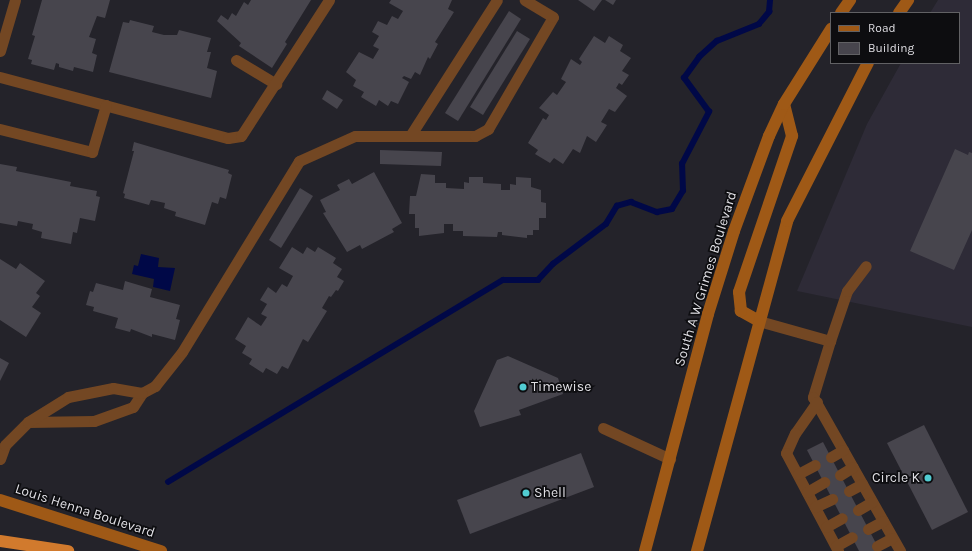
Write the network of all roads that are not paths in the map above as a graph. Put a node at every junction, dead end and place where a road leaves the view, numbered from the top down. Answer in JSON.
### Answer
{"nodes":[{"id":1,"x":15,"y":0,"type":"edge"},
{"id":2,"x":329,"y":0,"type":"edge"},
{"id":3,"x":497,"y":0,"type":"edge"},
{"id":4,"x":525,"y":0,"type":"edge"},
{"id":5,"x":850,"y":0,"type":"edge"},
{"id":6,"x":908,"y":0,"type":"edge"},
{"id":7,"x":842,"y":12,"type":"edge"},
{"id":8,"x":900,"y":12,"type":"edge"},
{"id":9,"x":830,"y":32,"type":"edge"},
{"id":10,"x":0,"y":51,"type":"edge"},
{"id":11,"x":236,"y":60,"type":"dead end"},
{"id":12,"x":867,"y":64,"type":"edge"},
{"id":13,"x":0,"y":77,"type":"edge"},
{"id":14,"x":276,"y":84,"type":"junction"},
{"id":15,"x":784,"y":104,"type":"junction"},
{"id":16,"x":106,"y":105,"type":"junction"},
{"id":17,"x":0,"y":129,"type":"edge"},
{"id":18,"x":410,"y":136,"type":"junction"},
{"id":19,"x":866,"y":266,"type":"dead end"},
{"id":20,"x":760,"y":321,"type":"junction"},
{"id":21,"x":830,"y":341,"type":"junction"},
{"id":22,"x":142,"y":393,"type":"junction"},
{"id":23,"x":817,"y":402,"type":"junction"},
{"id":24,"x":28,"y":422,"type":"junction"},
{"id":25,"x":603,"y":428,"type":"dead end"},
{"id":26,"x":844,"y":450,"type":"junction"},
{"id":27,"x":831,"y":457,"type":"dead end"},
{"id":28,"x":0,"y":459,"type":"edge"},
{"id":29,"x":670,"y":459,"type":"junction"},
{"id":30,"x":815,"y":465,"type":"dead end"},
{"id":31,"x":853,"y":467,"type":"junction"},
{"id":32,"x":798,"y":474,"type":"junction"},
{"id":33,"x":840,"y":475,"type":"dead end"},
{"id":34,"x":824,"y":482,"type":"dead end"},
{"id":35,"x":862,"y":484,"type":"junction"},
{"id":36,"x":849,"y":491,"type":"dead end"},
{"id":37,"x":807,"y":492,"type":"junction"},
{"id":38,"x":832,"y":499,"type":"dead end"},
{"id":39,"x":0,"y":500,"type":"edge"},
{"id":40,"x":872,"y":502,"type":"junction"},
{"id":41,"x":815,"y":508,"type":"junction"},
{"id":42,"x":858,"y":510,"type":"dead end"},
{"id":43,"x":842,"y":518,"type":"dead end"},
{"id":44,"x":883,"y":521,"type":"junction"},
{"id":45,"x":826,"y":527,"type":"junction"},
{"id":46,"x":868,"y":529,"type":"dead end"},
{"id":47,"x":852,"y":537,"type":"dead end"},
{"id":48,"x":892,"y":538,"type":"junction"},
{"id":49,"x":0,"y":541,"type":"edge"},
{"id":50,"x":877,"y":546,"type":"dead end"},
{"id":51,"x":837,"y":548,"type":"edge"},
{"id":52,"x":645,"y":550,"type":"edge"},
{"id":53,"x":68,"y":551,"type":"edge"},
{"id":54,"x":161,"y":551,"type":"edge"},
{"id":55,"x":697,"y":551,"type":"edge"},
{"id":56,"x":900,"y":551,"type":"edge"}],
"edges":[{"from":1,"to":10,"type":"lane"},
{"from":2,"to":14,"type":"lane"},
{"from":3,"to":18,"type":"lane"},
{"from":4,"to":18,"type":"lane"},
{"from":5,"to":7,"type":"main road"},
{"from":6,"to":8,"type":"main road"},
{"from":9,"to":15,"type":"main road","name":"South A W Grimes Boulevard"},
{"from":11,"to":14,"type":"lane"},
{"from":12,"to":20,"type":"main road"},
{"from":13,"to":16,"type":"lane"},
{"from":14,"to":16,"type":"lane"},
{"from":15,"to":20,"type":"main road"},
{"from":15,"to":29,"type":"main road","name":"South A W Grimes Boulevard"},
{"from":16,"to":17,"type":"lane"},
{"from":18,"to":22,"type":"lane"},
{"from":19,"to":21,"type":"lane"},
{"from":20,"to":21,"type":"lane"},
{"from":20,"to":55,"type":"main road"},
{"from":21,"to":23,"type":"lane"},
{"from":22,"to":24,"type":"lane"},
{"from":22,"to":24,"type":"lane"},
{"from":23,"to":26,"type":"lane"},
{"from":23,"to":32,"type":"lane"},
{"from":24,"to":28,"type":"lane"},
{"from":25,"to":29,"type":"lane"},
{"from":26,"to":27,"type":"lane"},
{"from":26,"to":31,"type":"lane"},
{"from":29,"to":52,"type":"main road","name":"South A W Grimes Boulevard"},
{"from":30,"to":32,"type":"lane"},
{"from":31,"to":33,"type":"lane"},
{"from":31,"to":35,"type":"lane"},
{"from":32,"to":37,"type":"lane"},
{"from":34,"to":37,"type":"lane"},
{"from":35,"to":36,"type":"lane"},
{"from":35,"to":40,"type":"lane"},
{"from":37,"to":41,"type":"lane"},
{"from":38,"to":41,"type":"lane"},
{"from":39,"to":54,"type":"main road","name":"Louis Henna Boulevard"},
{"from":40,"to":42,"type":"lane"},
{"from":40,"to":44,"type":"lane"},
{"from":41,"to":45,"type":"lane"},
{"from":43,"to":45,"type":"lane"},
{"from":44,"to":46,"type":"lane"},
{"from":44,"to":48,"type":"lane"},
{"from":45,"to":51,"type":"lane"},
{"from":47,"to":51,"type":"lane"},
{"from":48,"to":50,"type":"lane"},
{"from":48,"to":56,"type":"lane"},
{"from":49,"to":53,"type":"highway"}]}
